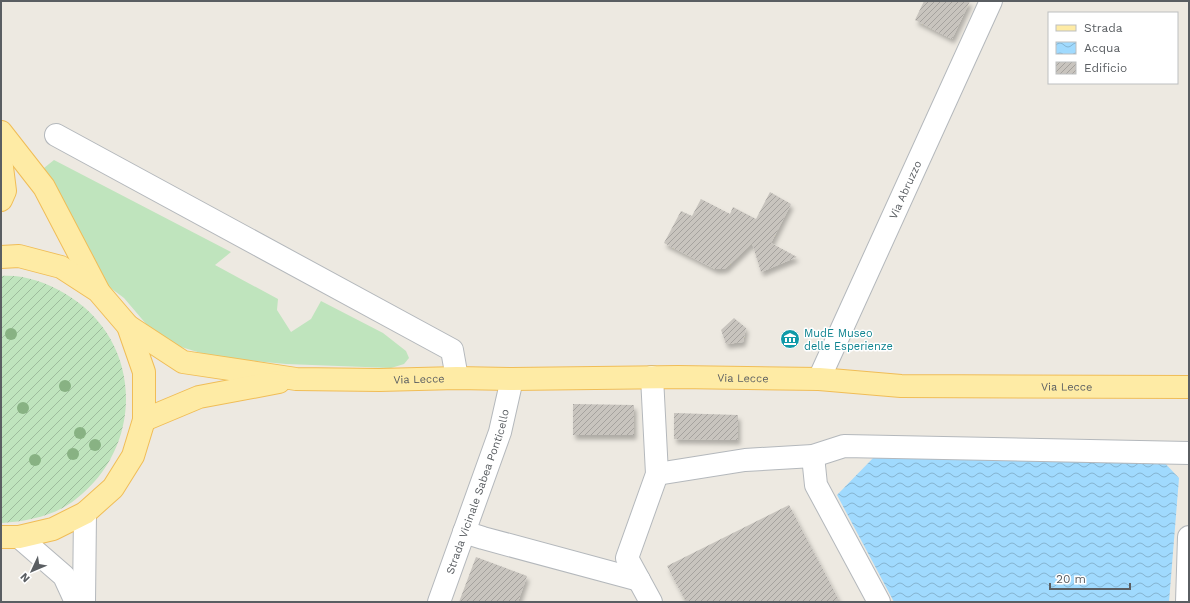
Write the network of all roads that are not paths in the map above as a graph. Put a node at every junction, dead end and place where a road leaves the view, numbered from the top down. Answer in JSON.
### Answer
{"nodes":[{"id":1,"x":991,"y":1,"type":"edge"},
{"id":2,"x":1,"y":132,"type":"edge"},
{"id":3,"x":56,"y":136,"type":"dead end"},
{"id":4,"x":1,"y":159,"type":"edge"},
{"id":5,"x":1,"y":200,"type":"edge"},
{"id":6,"x":1,"y":257,"type":"edge"},
{"id":7,"x":98,"y":291,"type":"junction"},
{"id":8,"x":128,"y":326,"type":"junction"},
{"id":9,"x":652,"y":377,"type":"junction"},
{"id":10,"x":457,"y":378,"type":"junction"},
{"id":11,"x":512,"y":379,"type":"junction"},
{"id":12,"x":819,"y":379,"type":"junction"},
{"id":13,"x":296,"y":380,"type":"junction"},
{"id":14,"x":1189,"y":387,"type":"edge"},
{"id":15,"x":144,"y":420,"type":"junction"},
{"id":16,"x":1189,"y":454,"type":"edge"},
{"id":17,"x":813,"y":456,"type":"junction"},
{"id":18,"x":657,"y":474,"type":"junction"},
{"id":19,"x":85,"y":513,"type":"junction"},
{"id":20,"x":464,"y":532,"type":"junction"},
{"id":21,"x":10,"y":537,"type":"edge"},
{"id":22,"x":1189,"y":537,"type":"edge"},
{"id":23,"x":639,"y":580,"type":"junction"},
{"id":24,"x":76,"y":602,"type":"edge"},
{"id":25,"x":84,"y":602,"type":"edge"},
{"id":26,"x":439,"y":602,"type":"edge"},
{"id":27,"x":651,"y":602,"type":"edge"},
{"id":28,"x":879,"y":602,"type":"edge"},
{"id":29,"x":1187,"y":602,"type":"edge"}],
"edges":[{"from":1,"to":12,"type":"street","name":"Via Abruzzo"},
{"from":2,"to":7,"type":"main road"},
{"from":3,"to":10,"type":"street"},
{"from":4,"to":5,"type":"main road"},
{"from":6,"to":7,"type":"main road"},
{"from":7,"to":8,"type":"main road"},
{"from":8,"to":13,"type":"main road","name":"Via Lecce"},
{"from":8,"to":15,"type":"main road"},
{"from":9,"to":11,"type":"main road","name":"Via Lecce"},
{"from":9,"to":12,"type":"main road","name":"Via Lecce"},
{"from":9,"to":18,"type":"street"},
{"from":10,"to":11,"type":"main road","name":"Via Lecce"},
{"from":10,"to":13,"type":"main road","name":"Via Lecce"},
{"from":11,"to":20,"type":"street","name":"Strada Vicinale Sabea Ponticello"},
{"from":12,"to":14,"type":"main road","name":"Via Lecce"},
{"from":13,"to":15,"type":"main road","name":"Via Lecce"},
{"from":15,"to":19,"type":"main road"},
{"from":16,"to":17,"type":"street"},
{"from":17,"to":18,"type":"street"},
{"from":17,"to":28,"type":"street"},
{"from":18,"to":23,"type":"street"},
{"from":19,"to":21,"type":"main road"},
{"from":19,"to":25,"type":"street"},
{"from":20,"to":23,"type":"street"},
{"from":20,"to":26,"type":"street","name":"Strada Vicinale Sabea Ponticello"},
{"from":21,"to":24,"type":"street"},
{"from":22,"to":29,"type":"street"},
{"from":23,"to":27,"type":"street"}]}
